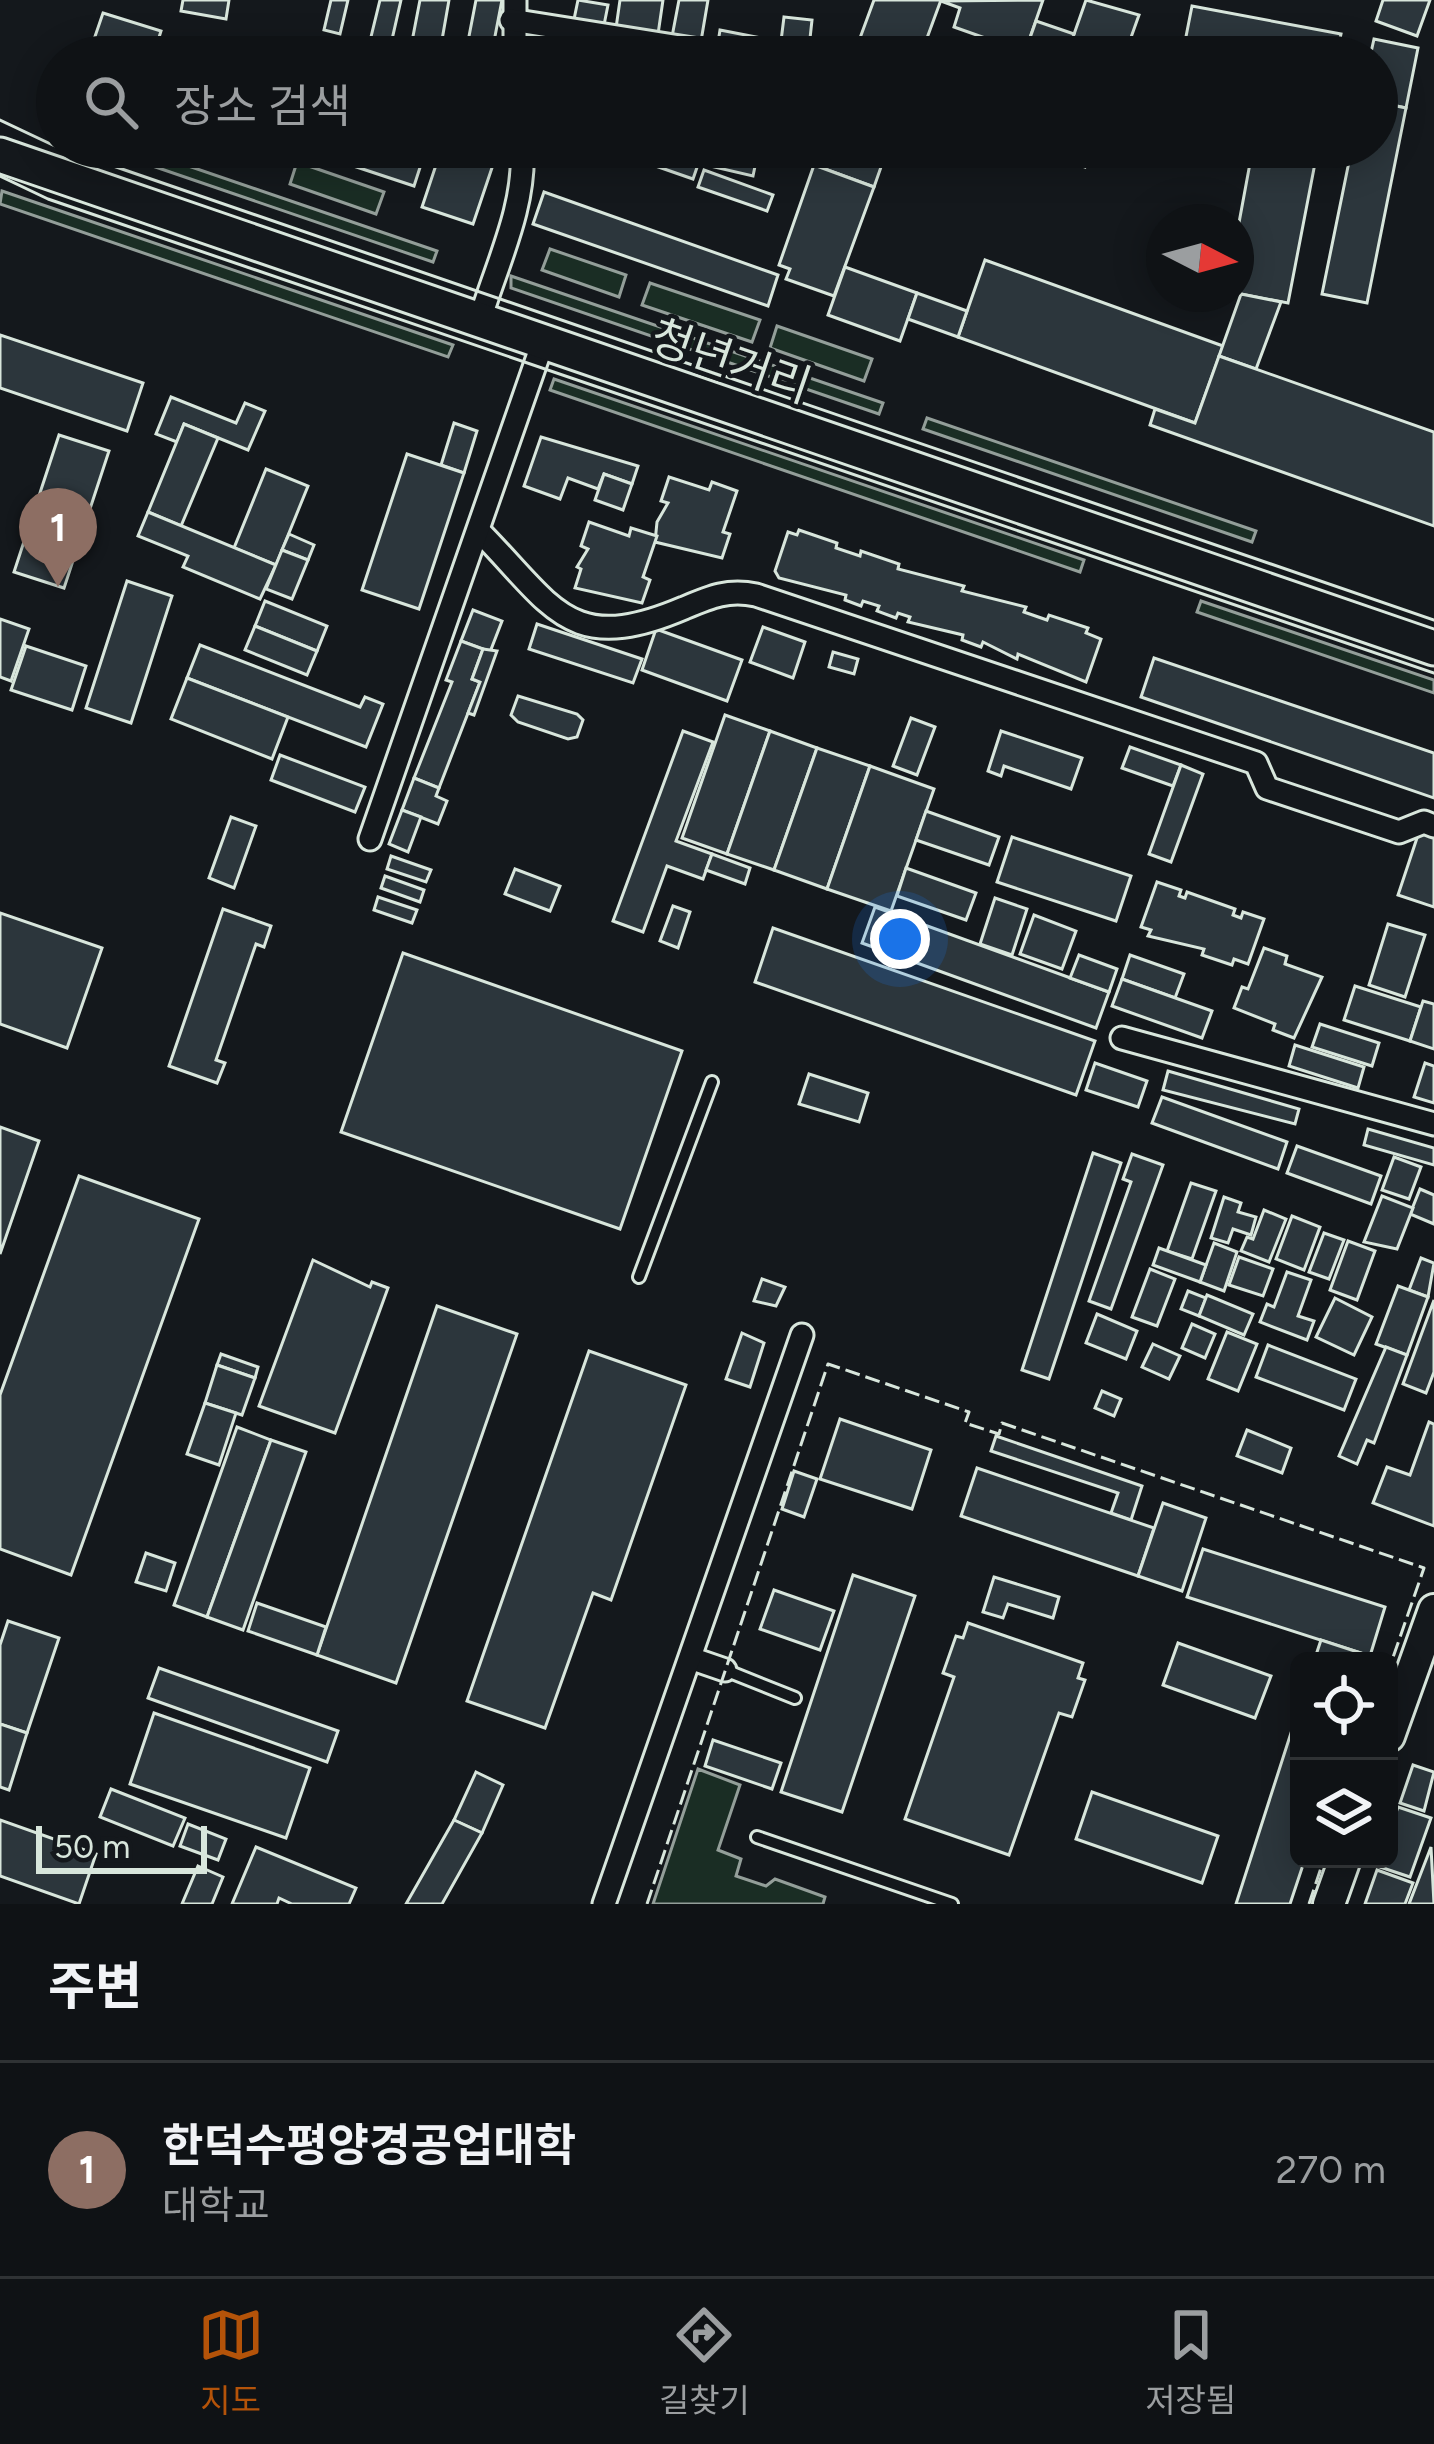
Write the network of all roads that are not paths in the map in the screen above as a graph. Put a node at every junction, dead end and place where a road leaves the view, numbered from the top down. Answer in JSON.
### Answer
{"nodes":[{"id":1,"x":513,"y":10,"type":"edge"},
{"id":2,"x":640,"y":36,"type":"edge"},
{"id":3,"x":0,"y":155,"type":"edge"},
{"id":4,"x":36,"y":168,"type":"edge"},
{"id":5,"x":37,"y":168,"type":"edge"},
{"id":6,"x":523,"y":168,"type":"edge"},
{"id":7,"x":479,"y":323,"type":"junction"},
{"id":8,"x":542,"y":345,"type":"junction"},
{"id":9,"x":480,"y":532,"type":"junction"},
{"id":10,"x":1434,"y":648,"type":"edge"},
{"id":11,"x":1434,"y":826,"type":"edge"},
{"id":12,"x":370,"y":838,"type":"dead end"},
{"id":13,"x":1122,"y":1038,"type":"dead end"},
{"id":14,"x":712,"y":1082,"type":"dead end"},
{"id":15,"x":1434,"y":1124,"type":"edge"},
{"id":16,"x":639,"y":1277,"type":"dead end"},
{"id":17,"x":802,"y":1335,"type":"dead end"},
{"id":18,"x":1434,"y":1610,"type":"edge"},
{"id":19,"x":693,"y":1659,"type":"junction"},
{"id":20,"x":725,"y":1670,"type":"joint"},
{"id":21,"x":796,"y":1698,"type":"dead end"},
{"id":22,"x":1398,"y":1711,"type":"edge"},
{"id":23,"x":757,"y":1837,"type":"dead end"},
{"id":24,"x":1342,"y":1868,"type":"edge"},
{"id":25,"x":604,"y":1904,"type":"edge"},
{"id":26,"x":952,"y":1904,"type":"edge"},
{"id":27,"x":1329,"y":1904,"type":"edge"}],
"edges":[{"from":1,"to":2,"type":"street"},
{"from":3,"to":4,"type":"main road","name":"청년거리"},
{"from":5,"to":7,"type":"main road","name":"청년거리"},
{"from":6,"to":7,"type":"street"},
{"from":7,"to":8,"type":"main road","name":"청년거리"},
{"from":8,"to":9,"type":"street"},
{"from":8,"to":10,"type":"main road","name":"청년거리"},
{"from":9,"to":11,"type":"street"},
{"from":9,"to":12,"type":"street"},
{"from":13,"to":15,"type":"street"},
{"from":14,"to":16,"type":"lane"},
{"from":17,"to":19,"type":"street"},
{"from":18,"to":22,"type":"street"},
{"from":19,"to":20,"type":"street"},
{"from":19,"to":25,"type":"street"},
{"from":20,"to":21,"type":"lane"},
{"from":23,"to":26,"type":"lane"},
{"from":24,"to":27,"type":"street"}]}
